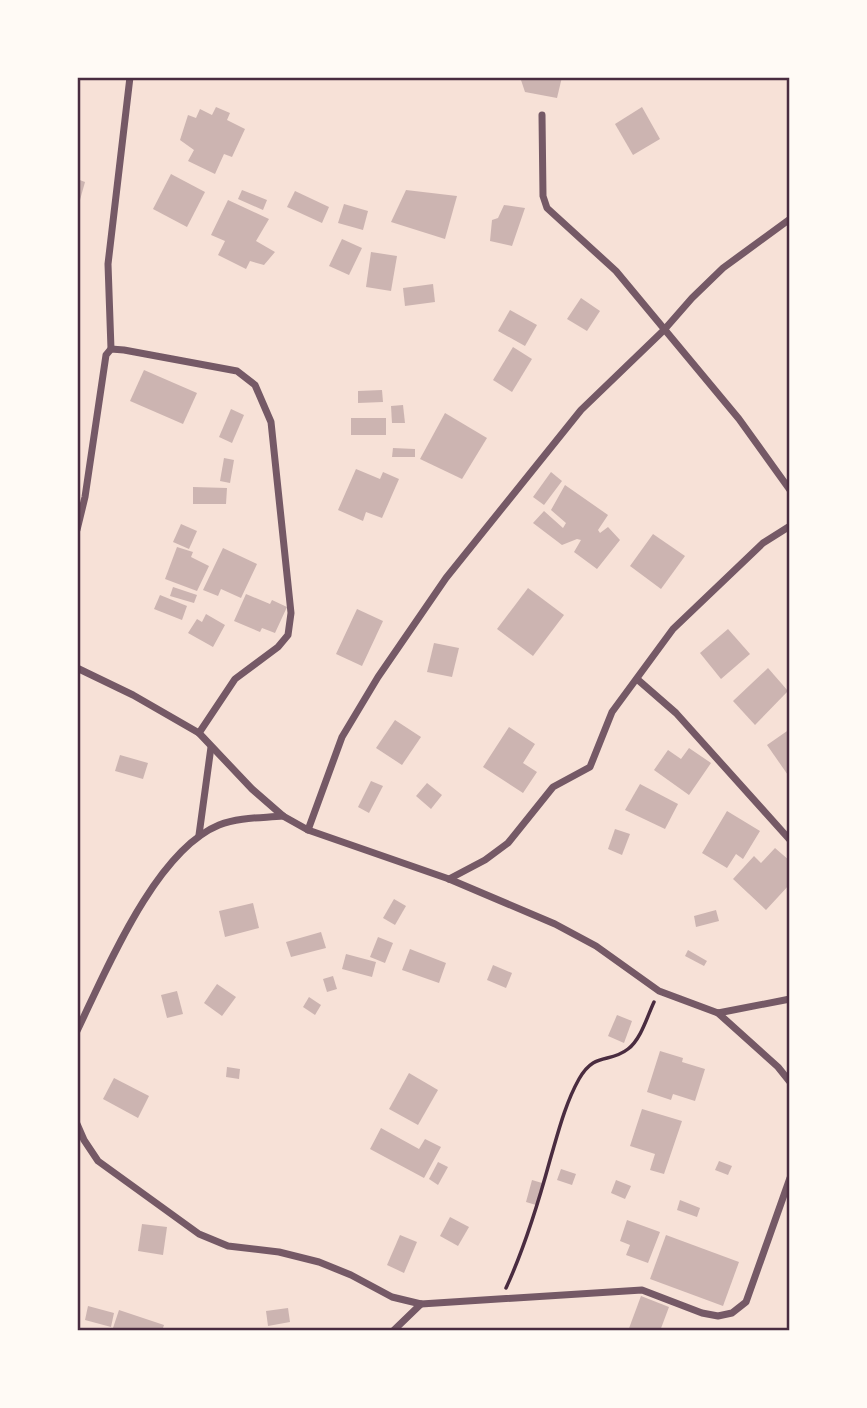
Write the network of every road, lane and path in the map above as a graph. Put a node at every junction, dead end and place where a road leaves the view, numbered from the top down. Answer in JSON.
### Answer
{"nodes":[{"id":1,"x":130,"y":77,"type":"edge"},
{"id":2,"x":542,"y":115,"type":"dead end"},
{"id":3,"x":790,"y":219,"type":"edge"},
{"id":4,"x":664,"y":330,"type":"junction"},
{"id":5,"x":111,"y":349,"type":"junction"},
{"id":6,"x":790,"y":490,"type":"edge"},
{"id":7,"x":790,"y":526,"type":"edge"},
{"id":8,"x":77,"y":530,"type":"edge"},
{"id":9,"x":77,"y":668,"type":"edge"},
{"id":10,"x":637,"y":679,"type":"junction"},
{"id":11,"x":199,"y":733,"type":"junction"},
{"id":12,"x":212,"y":747,"type":"junction"},
{"id":13,"x":283,"y":817,"type":"junction"},
{"id":14,"x":308,"y":830,"type":"junction"},
{"id":15,"x":199,"y":835,"type":"junction"},
{"id":16,"x":790,"y":840,"type":"edge"},
{"id":17,"x":449,"y":879,"type":"junction"},
{"id":18,"x":659,"y":991,"type":"junction"},
{"id":19,"x":790,"y":999,"type":"edge"},
{"id":20,"x":718,"y":1013,"type":"junction"},
{"id":21,"x":77,"y":1031,"type":"edge"},
{"id":22,"x":790,"y":1082,"type":"edge"},
{"id":23,"x":77,"y":1124,"type":"edge"},
{"id":24,"x":790,"y":1178,"type":"edge"},
{"id":25,"x":501,"y":1299,"type":"junction"},
{"id":26,"x":421,"y":1304,"type":"junction"},
{"id":27,"x":393,"y":1331,"type":"edge"}],
"edges":[{"from":1,"to":5,"type":"street"},
{"from":2,"to":4,"type":"street"},
{"from":3,"to":4,"type":"street"},
{"from":4,"to":6,"type":"street"},
{"from":4,"to":14,"type":"street"},
{"from":5,"to":8,"type":"street"},
{"from":5,"to":11,"type":"street"},
{"from":7,"to":10,"type":"street"},
{"from":9,"to":11,"type":"street"},
{"from":10,"to":16,"type":"street"},
{"from":10,"to":17,"type":"street"},
{"from":11,"to":12,"type":"street"},
{"from":12,"to":13,"type":"street"},
{"from":12,"to":15,"type":"street"},
{"from":13,"to":14,"type":"street"},
{"from":13,"to":15,"type":"street"},
{"from":14,"to":17,"type":"street"},
{"from":15,"to":21,"type":"street"},
{"from":17,"to":18,"type":"street"},
{"from":18,"to":20,"type":"street"},
{"from":18,"to":25,"type":"path"},
{"from":19,"to":20,"type":"street"},
{"from":20,"to":22,"type":"street"},
{"from":23,"to":26,"type":"street"},
{"from":24,"to":25,"type":"street"},
{"from":25,"to":26,"type":"street"},
{"from":26,"to":27,"type":"street"}]}
